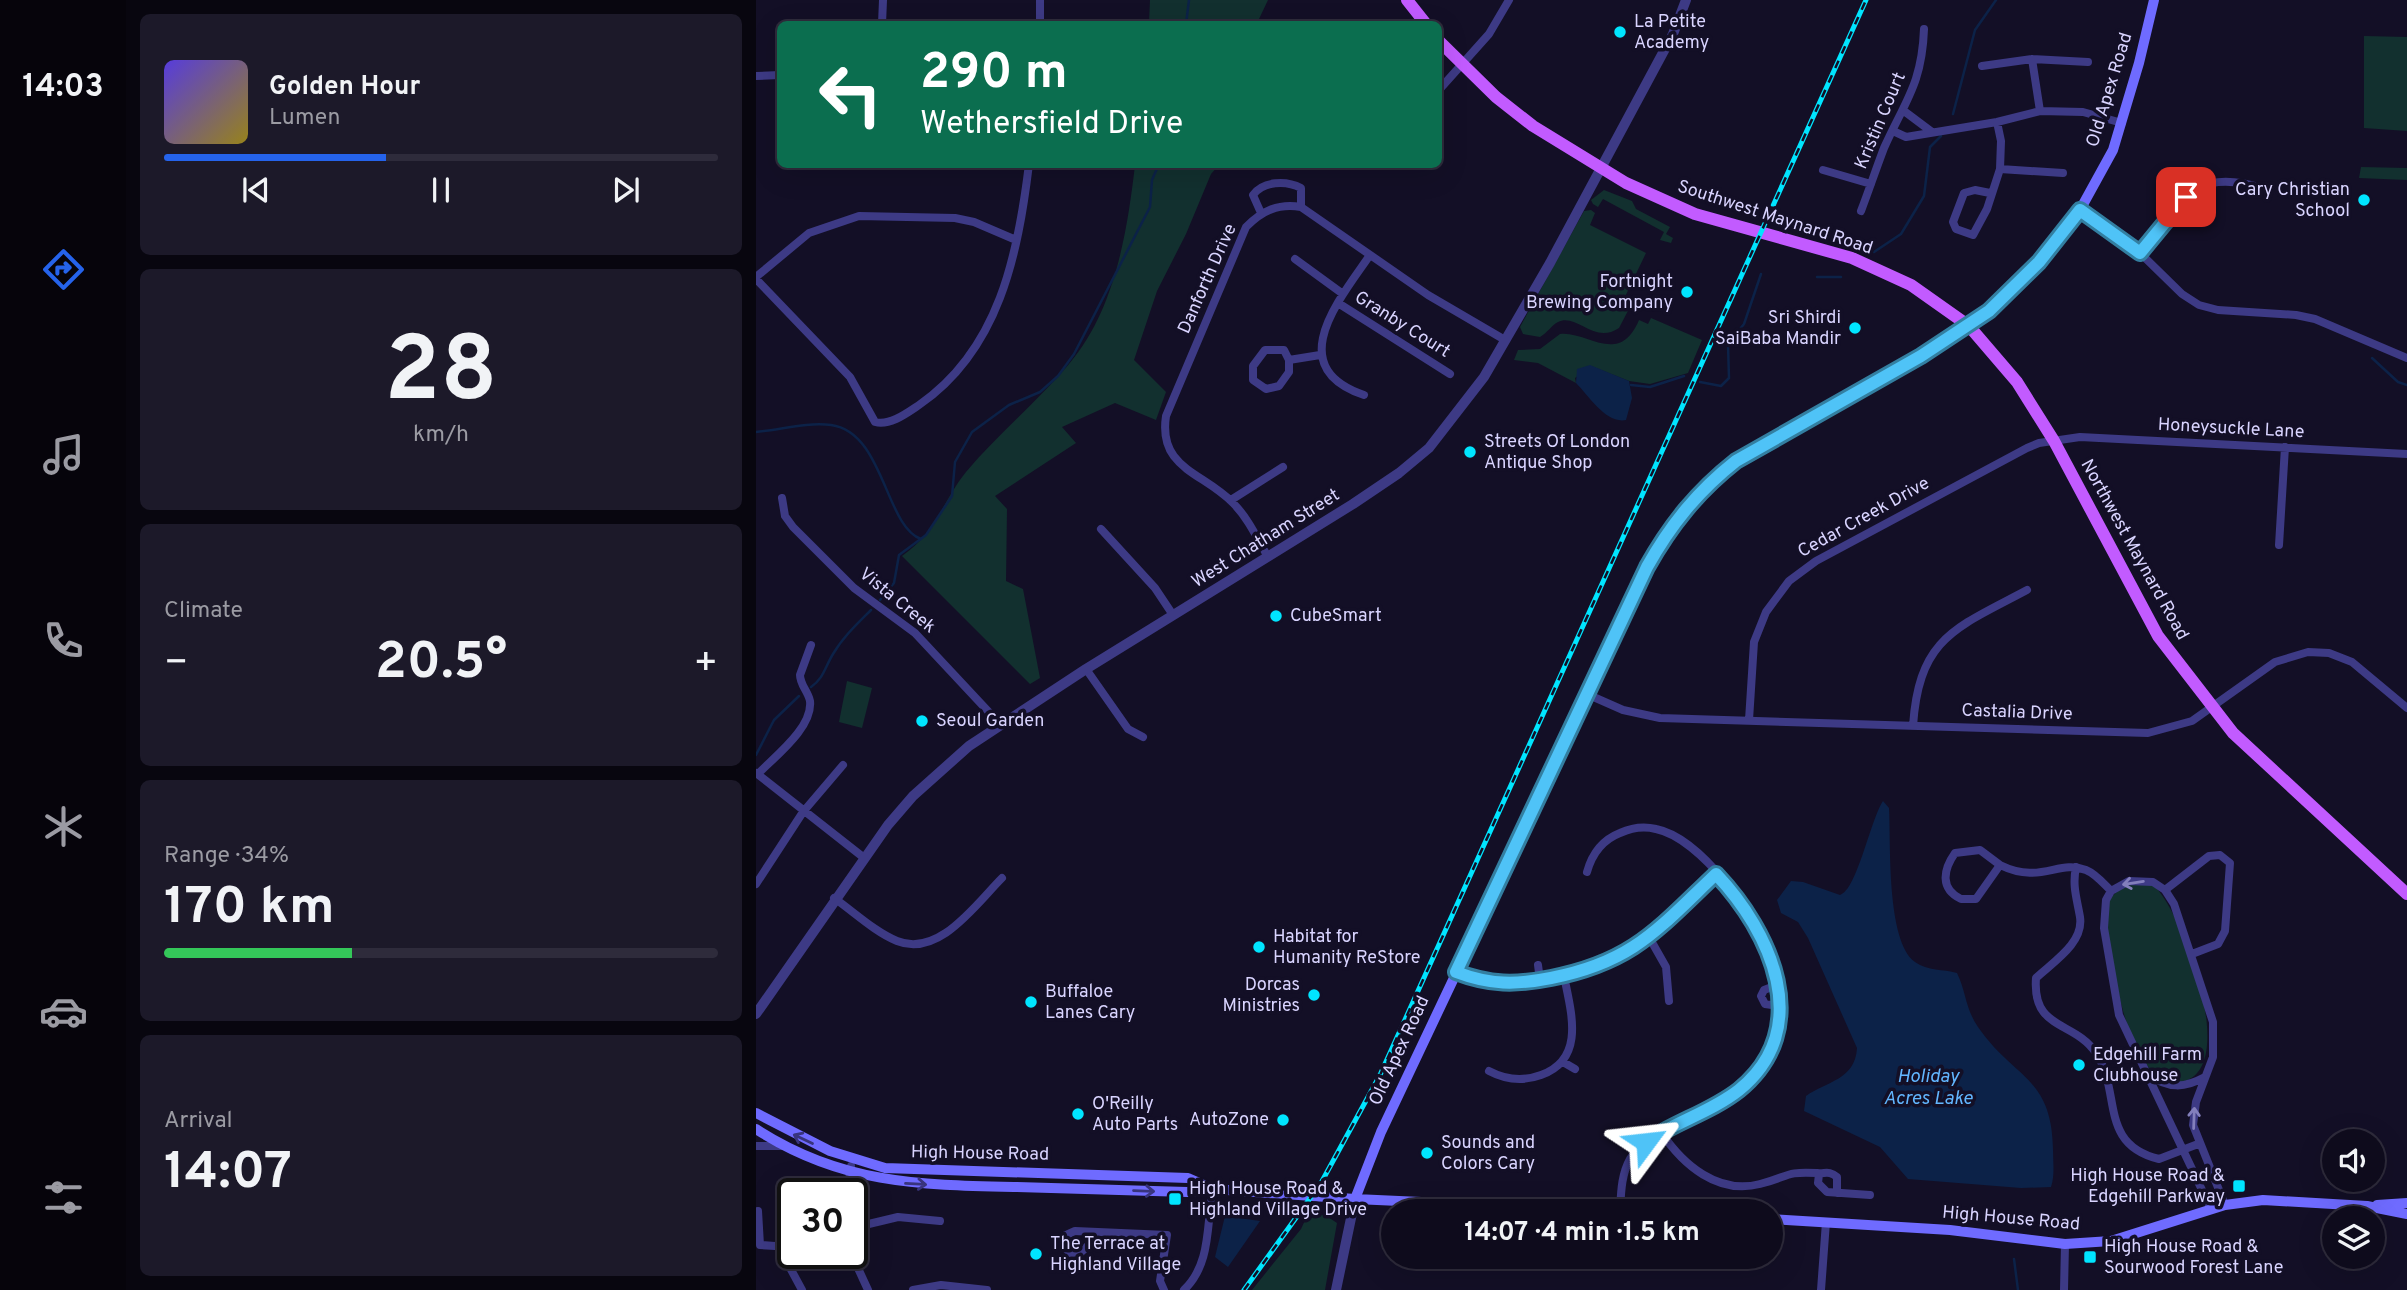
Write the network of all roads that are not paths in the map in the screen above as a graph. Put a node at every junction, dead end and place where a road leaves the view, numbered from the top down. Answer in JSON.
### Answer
{"nodes":[{"id":1,"x":883,"y":0,"type":"edge"},
{"id":2,"x":1040,"y":0,"type":"edge"},
{"id":3,"x":1407,"y":0,"type":"edge"},
{"id":4,"x":1509,"y":0,"type":"edge"},
{"id":5,"x":1686,"y":0,"type":"edge"},
{"id":6,"x":2154,"y":0,"type":"edge"},
{"id":7,"x":882,"y":21,"type":"edge"},
{"id":8,"x":1040,"y":21,"type":"edge"},
{"id":9,"x":1424,"y":21,"type":"edge"},
{"id":10,"x":1924,"y":29,"type":"dead end"},
{"id":11,"x":1442,"y":44,"type":"edge"},
{"id":12,"x":2032,"y":59,"type":"junction"},
{"id":13,"x":2088,"y":62,"type":"dead end"},
{"id":14,"x":1461,"y":65,"type":"junction"},
{"id":15,"x":1982,"y":66,"type":"dead end"},
{"id":16,"x":777,"y":75,"type":"edge"},
{"id":17,"x":756,"y":76,"type":"edge"},
{"id":18,"x":1442,"y":86,"type":"edge"},
{"id":19,"x":1904,"y":111,"type":"junction"},
{"id":20,"x":2040,"y":111,"type":"junction"},
{"id":21,"x":1997,"y":122,"type":"junction"},
{"id":22,"x":2122,"y":123,"type":"junction"},
{"id":23,"x":1893,"y":131,"type":"junction"},
{"id":24,"x":1932,"y":132,"type":"junction"},
{"id":25,"x":1600,"y":167,"type":"junction"},
{"id":26,"x":1028,"y":168,"type":"edge"},
{"id":27,"x":2000,"y":169,"type":"junction"},
{"id":28,"x":1823,"y":170,"type":"dead end"},
{"id":29,"x":2063,"y":173,"type":"dead end"},
{"id":30,"x":1871,"y":184,"type":"junction"},
{"id":31,"x":2262,"y":188,"type":"dead end"},
{"id":32,"x":1990,"y":193,"type":"junction"},
{"id":33,"x":1301,"y":207,"type":"junction"},
{"id":34,"x":2080,"y":210,"type":"junction"},
{"id":35,"x":1861,"y":211,"type":"dead end"},
{"id":36,"x":1261,"y":213,"type":"junction"},
{"id":37,"x":1016,"y":240,"type":"junction"},
{"id":38,"x":2140,"y":253,"type":"junction"},
{"id":39,"x":1370,"y":255,"type":"junction"},
{"id":40,"x":1295,"y":259,"type":"dead end"},
{"id":41,"x":756,"y":278,"type":"edge"},
{"id":42,"x":1343,"y":294,"type":"junction"},
{"id":43,"x":1338,"y":303,"type":"junction"},
{"id":44,"x":1969,"y":326,"type":"junction"},
{"id":45,"x":1505,"y":340,"type":"junction"},
{"id":46,"x":1320,"y":355,"type":"junction"},
{"id":47,"x":2407,"y":358,"type":"edge"},
{"id":48,"x":1289,"y":360,"type":"junction"},
{"id":49,"x":1450,"y":374,"type":"dead end"},
{"id":50,"x":1364,"y":395,"type":"dead end"},
{"id":51,"x":2054,"y":441,"type":"junction"},
{"id":52,"x":2285,"y":447,"type":"junction"},
{"id":53,"x":2407,"y":454,"type":"edge"},
{"id":54,"x":1283,"y":467,"type":"dead end"},
{"id":55,"x":782,"y":498,"type":"dead end"},
{"id":56,"x":1231,"y":500,"type":"junction"},
{"id":57,"x":1101,"y":529,"type":"dead end"},
{"id":58,"x":2279,"y":545,"type":"dead end"},
{"id":59,"x":1268,"y":557,"type":"junction"},
{"id":60,"x":2027,"y":590,"type":"dead end"},
{"id":61,"x":1173,"y":615,"type":"junction"},
{"id":62,"x":811,"y":645,"type":"dead end"},
{"id":63,"x":1086,"y":669,"type":"junction"},
{"id":64,"x":1589,"y":695,"type":"junction"},
{"id":65,"x":2212,"y":708,"type":"junction"},
{"id":66,"x":2407,"y":708,"type":"edge"},
{"id":67,"x":1749,"y":720,"type":"junction"},
{"id":68,"x":1000,"y":724,"type":"junction"},
{"id":69,"x":1913,"y":726,"type":"junction"},
{"id":70,"x":1143,"y":737,"type":"dead end"},
{"id":71,"x":843,"y":765,"type":"dead end"},
{"id":72,"x":757,"y":774,"type":"edge"},
{"id":73,"x":803,"y":812,"type":"junction"},
{"id":74,"x":863,"y":857,"type":"junction"},
{"id":75,"x":2000,"y":865,"type":"junction"},
{"id":76,"x":2076,"y":867,"type":"junction"},
{"id":77,"x":1587,"y":872,"type":"dead end"},
{"id":78,"x":1716,"y":874,"type":"junction"},
{"id":79,"x":1002,"y":878,"type":"dead end"},
{"id":80,"x":756,"y":884,"type":"edge"},
{"id":81,"x":2165,"y":890,"type":"junction"},
{"id":82,"x":2111,"y":891,"type":"junction"},
{"id":83,"x":2407,"y":894,"type":"edge"},
{"id":84,"x":834,"y":898,"type":"junction"},
{"id":85,"x":1649,"y":937,"type":"junction"},
{"id":86,"x":2192,"y":954,"type":"junction"},
{"id":87,"x":1538,"y":965,"type":"dead end"},
{"id":88,"x":1456,"y":972,"type":"junction"},
{"id":89,"x":1564,"y":976,"type":"junction"},
{"id":90,"x":1540,"y":980,"type":"junction"},
{"id":91,"x":1777,"y":985,"type":"junction"},
{"id":92,"x":1669,"y":1001,"type":"dead end"},
{"id":93,"x":1779,"y":1006,"type":"junction"},
{"id":94,"x":756,"y":1014,"type":"edge"},
{"id":95,"x":1563,"y":1062,"type":"junction"},
{"id":96,"x":1575,"y":1069,"type":"dead end"},
{"id":97,"x":1489,"y":1072,"type":"dead end"},
{"id":98,"x":2148,"y":1075,"type":"junction"},
{"id":99,"x":2205,"y":1076,"type":"junction"},
{"id":100,"x":756,"y":1113,"type":"edge"},
{"id":101,"x":756,"y":1129,"type":"edge"},
{"id":102,"x":1661,"y":1132,"type":"junction"},
{"id":103,"x":2199,"y":1144,"type":"junction"},
{"id":104,"x":756,"y":1146,"type":"edge"},
{"id":105,"x":782,"y":1146,"type":"junction"},
{"id":106,"x":2185,"y":1151,"type":"junction"},
{"id":107,"x":853,"y":1159,"type":"junction"},
{"id":108,"x":849,"y":1172,"type":"junction"},
{"id":109,"x":1819,"y":1174,"type":"junction"},
{"id":110,"x":848,"y":1178,"type":"edge"},
{"id":111,"x":1213,"y":1189,"type":"junction"},
{"id":112,"x":1837,"y":1193,"type":"junction"},
{"id":113,"x":1870,"y":1195,"type":"dead end"},
{"id":114,"x":1355,"y":1199,"type":"junction"},
{"id":115,"x":1620,"y":1199,"type":"edge"},
{"id":116,"x":1381,"y":1200,"type":"edge"},
{"id":117,"x":2407,"y":1203,"type":"edge"},
{"id":118,"x":2225,"y":1205,"type":"junction"},
{"id":119,"x":2367,"y":1206,"type":"joint"},
{"id":120,"x":2211,"y":1209,"type":"junction"},
{"id":121,"x":2385,"y":1210,"type":"edge"},
{"id":122,"x":758,"y":1211,"type":"dead end"},
{"id":123,"x":2407,"y":1214,"type":"edge"},
{"id":124,"x":1783,"y":1220,"type":"edge"},
{"id":125,"x":940,"y":1221,"type":"dead end"},
{"id":126,"x":1826,"y":1222,"type":"junction"},
{"id":127,"x":868,"y":1224,"type":"edge"},
{"id":128,"x":1093,"y":1233,"type":"dead end"},
{"id":129,"x":2066,"y":1244,"type":"junction"},
{"id":130,"x":777,"y":1245,"type":"edge"},
{"id":131,"x":791,"y":1269,"type":"edge"},
{"id":132,"x":858,"y":1269,"type":"edge"},
{"id":133,"x":802,"y":1290,"type":"edge"},
{"id":134,"x":868,"y":1290,"type":"edge"},
{"id":135,"x":913,"y":1290,"type":"edge"},
{"id":136,"x":987,"y":1290,"type":"edge"},
{"id":137,"x":1164,"y":1290,"type":"edge"},
{"id":138,"x":1184,"y":1290,"type":"edge"},
{"id":139,"x":1336,"y":1290,"type":"edge"},
{"id":140,"x":1821,"y":1290,"type":"edge"},
{"id":141,"x":2064,"y":1290,"type":"edge"}],
"edges":[{"from":1,"to":7,"type":"street"},
{"from":2,"to":8,"type":"street"},
{"from":3,"to":9,"type":"main road"},
{"from":4,"to":14,"type":"street"},
{"from":5,"to":25,"type":"street","name":"West Chatham Street"},
{"from":6,"to":22,"type":"main road","name":"Old Apex Road"},
{"from":10,"to":19,"type":"street","name":"Kristin Court"},
{"from":11,"to":14,"type":"main road","name":"Southwest Maynard Road"},
{"from":12,"to":13,"type":"street"},
{"from":12,"to":15,"type":"street"},
{"from":12,"to":20,"type":"street"},
{"from":14,"to":18,"type":"street"},
{"from":14,"to":25,"type":"main road","name":"Southwest Maynard Road"},
{"from":16,"to":17,"type":"street"},
{"from":19,"to":23,"type":"street","name":"Kristin Court"},
{"from":19,"to":24,"type":"street"},
{"from":20,"to":21,"type":"street"},
{"from":20,"to":22,"type":"street"},
{"from":21,"to":24,"type":"street"},
{"from":21,"to":27,"type":"street"},
{"from":22,"to":34,"type":"main road","name":"Old Apex Road"},
{"from":23,"to":24,"type":"street"},
{"from":23,"to":30,"type":"street","name":"Kristin Court"},
{"from":25,"to":44,"type":"main road","name":"Southwest Maynard Road"},
{"from":25,"to":45,"type":"street","name":"West Chatham Street"},
{"from":26,"to":37,"type":"street"},
{"from":27,"to":29,"type":"street"},
{"from":27,"to":32,"type":"street"},
{"from":28,"to":30,"type":"street"},
{"from":30,"to":35,"type":"street","name":"Kristin Court"},
{"from":31,"to":38,"type":"street"},
{"from":32,"to":32,"type":"street"},
{"from":33,"to":36,"type":"street","name":"Danforth Drive"},
{"from":33,"to":36,"type":"street"},
{"from":33,"to":39,"type":"street"},
{"from":34,"to":38,"type":"street"},
{"from":34,"to":44,"type":"main road","name":"Old Apex Road"},
{"from":36,"to":56,"type":"street","name":"Danforth Drive"},
{"from":37,"to":41,"type":"street"},
{"from":37,"to":41,"type":"street"},
{"from":38,"to":47,"type":"street"},
{"from":39,"to":42,"type":"street"},
{"from":39,"to":45,"type":"street"},
{"from":40,"to":42,"type":"street"},
{"from":42,"to":43,"type":"street"},
{"from":43,"to":46,"type":"street"},
{"from":43,"to":49,"type":"street","name":"Granby Court"},
{"from":44,"to":51,"type":"main road","name":"Northwest Maynard Road"},
{"from":44,"to":64,"type":"main road","name":"Old Apex Road"},
{"from":45,"to":59,"type":"street","name":"West Chatham Street"},
{"from":46,"to":48,"type":"street"},
{"from":46,"to":50,"type":"street"},
{"from":48,"to":48,"type":"street"},
{"from":51,"to":52,"type":"street","name":"Honeysuckle Lane"},
{"from":51,"to":65,"type":"main road","name":"Northwest Maynard Road"},
{"from":51,"to":67,"type":"street","name":"Cedar Creek Drive"},
{"from":52,"to":53,"type":"street","name":"Honeysuckle Lane"},
{"from":52,"to":58,"type":"street"},
{"from":54,"to":56,"type":"street"},
{"from":55,"to":68,"type":"street","name":"Vista Creek"},
{"from":56,"to":59,"type":"street","name":"Danforth Drive"},
{"from":57,"to":61,"type":"street"},
{"from":59,"to":61,"type":"street","name":"West Chatham Street"},
{"from":60,"to":69,"type":"street"},
{"from":61,"to":63,"type":"street","name":"West Chatham Street"},
{"from":62,"to":72,"type":"street"},
{"from":63,"to":68,"type":"street","name":"West Chatham Street"},
{"from":63,"to":70,"type":"street"},
{"from":64,"to":67,"type":"street","name":"Castalia Drive"},
{"from":64,"to":88,"type":"main road","name":"Old Apex Road"},
{"from":65,"to":66,"type":"street","name":"Castalia Drive"},
{"from":65,"to":69,"type":"street","name":"Castalia Drive"},
{"from":65,"to":83,"type":"main road","name":"Northwest Maynard Road"},
{"from":67,"to":69,"type":"street","name":"Castalia Drive"},
{"from":68,"to":74,"type":"street","name":"West Chatham Street"},
{"from":71,"to":73,"type":"street"},
{"from":72,"to":73,"type":"street"},
{"from":73,"to":74,"type":"street"},
{"from":73,"to":80,"type":"street"},
{"from":74,"to":84,"type":"street","name":"West Chatham Street"},
{"from":75,"to":75,"type":"street"},
{"from":75,"to":76,"type":"street"},
{"from":76,"to":82,"type":"street"},
{"from":76,"to":106,"type":"street"},
{"from":77,"to":78,"type":"street"},
{"from":78,"to":85,"type":"street"},
{"from":78,"to":91,"type":"street"},
{"from":79,"to":84,"type":"street"},
{"from":81,"to":82,"type":"street","one_way":true},
{"from":81,"to":86,"type":"street"},
{"from":81,"to":86,"type":"street"},
{"from":82,"to":98,"type":"street"},
{"from":84,"to":94,"type":"street","name":"West Chatham Street"},
{"from":85,"to":89,"type":"street"},
{"from":85,"to":92,"type":"street"},
{"from":86,"to":99,"type":"street"},
{"from":87,"to":90,"type":"street"},
{"from":88,"to":90,"type":"street"},
{"from":88,"to":114,"type":"main road","name":"Old Apex Road"},
{"from":89,"to":90,"type":"street"},
{"from":89,"to":95,"type":"street"},
{"from":91,"to":93,"type":"street"},
{"from":91,"to":93,"type":"street"},
{"from":93,"to":102,"type":"street"},
{"from":95,"to":96,"type":"street"},
{"from":95,"to":97,"type":"street"},
{"from":98,"to":99,"type":"street"},
{"from":98,"to":106,"type":"street"},
{"from":103,"to":99,"type":"street","one_way":true},
{"from":107,"to":100,"type":"main road","name":"High House Road","one_way":true},
{"from":101,"to":105,"type":"main road","name":"High House Road"},
{"from":102,"to":109,"type":"street"},
{"from":102,"to":115,"type":"street"},
{"from":103,"to":106,"type":"street"},
{"from":103,"to":118,"type":"street"},
{"from":104,"to":105,"type":"street"},
{"from":105,"to":108,"type":"main road","name":"High House Road"},
{"from":106,"to":120,"type":"street"},
{"from":107,"to":108,"type":"street"},
{"from":107,"to":111,"type":"main road","name":"High House Road"},
{"from":108,"to":110,"type":"street"},
{"from":108,"to":111,"type":"main road","name":"High House Road","one_way":true},
{"from":109,"to":112,"type":"street"},
{"from":109,"to":112,"type":"street"},
{"from":111,"to":114,"type":"main road","name":"High House Road"},
{"from":111,"to":138,"type":"street"},
{"from":112,"to":113,"type":"street"},
{"from":114,"to":116,"type":"main road","name":"High House Road"},
{"from":114,"to":139,"type":"street","name":"Old Apex Road"},
{"from":117,"to":119,"type":"main road","name":"High House Road"},
{"from":118,"to":119,"type":"main road","name":"High House Road"},
{"from":118,"to":120,"type":"main road","name":"High House Road"},
{"from":120,"to":129,"type":"main road","name":"High House Road"},
{"from":121,"to":123,"type":"main road","name":"High House Road"},
{"from":122,"to":130,"type":"street"},
{"from":124,"to":126,"type":"main road","name":"High House Road"},
{"from":125,"to":127,"type":"street"},
{"from":126,"to":129,"type":"main road","name":"High House Road"},
{"from":126,"to":140,"type":"street"},
{"from":128,"to":137,"type":"street"},
{"from":129,"to":141,"type":"street"},
{"from":131,"to":133,"type":"street"},
{"from":132,"to":134,"type":"street"},
{"from":135,"to":136,"type":"street"}]}
